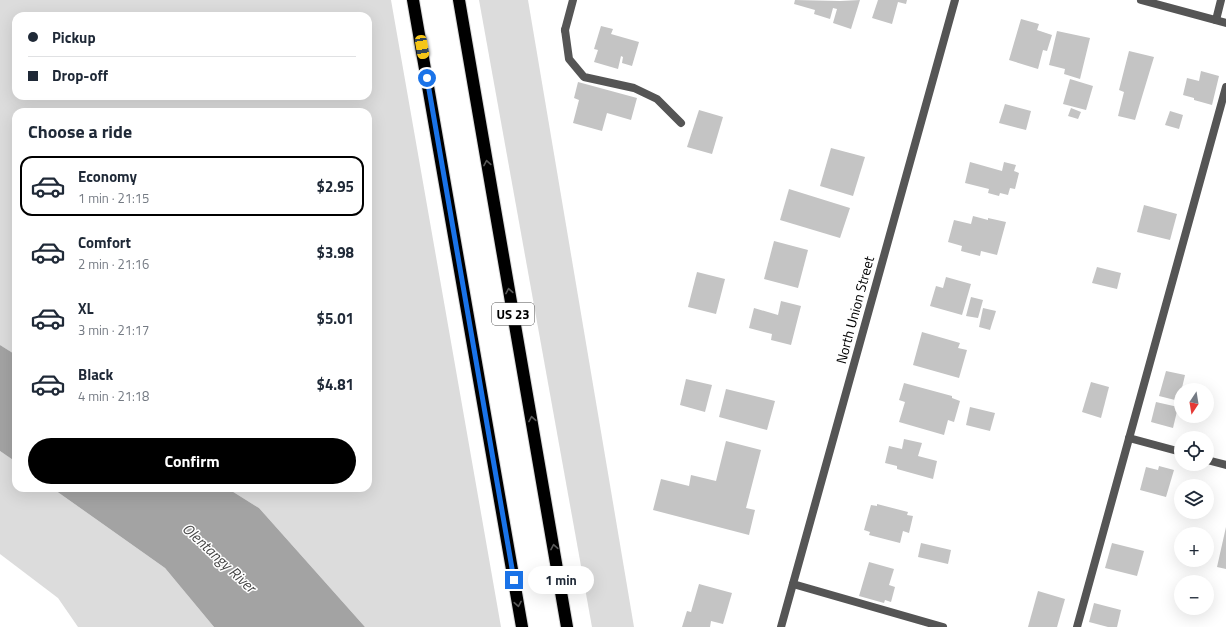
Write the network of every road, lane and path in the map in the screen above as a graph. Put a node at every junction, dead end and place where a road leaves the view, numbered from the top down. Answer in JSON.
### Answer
{"nodes":[{"id":1,"x":413,"y":0,"type":"edge"},
{"id":2,"x":459,"y":0,"type":"edge"},
{"id":3,"x":573,"y":0,"type":"edge"},
{"id":4,"x":955,"y":0,"type":"edge"},
{"id":5,"x":1141,"y":0,"type":"edge"},
{"id":6,"x":1221,"y":0,"type":"edge"},
{"id":7,"x":1216,"y":20,"type":"junction"},
{"id":8,"x":1226,"y":23,"type":"edge"},
{"id":9,"x":1226,"y":87,"type":"edge"},
{"id":10,"x":681,"y":123,"type":"dead end"},
{"id":11,"x":1129,"y":438,"type":"junction"},
{"id":12,"x":1174,"y":450,"type":"edge"},
{"id":13,"x":1214,"y":462,"type":"edge"},
{"id":14,"x":1226,"y":465,"type":"edge"},
{"id":15,"x":793,"y":584,"type":"junction"},
{"id":16,"x":522,"y":627,"type":"edge"},
{"id":17,"x":567,"y":627,"type":"edge"},
{"id":18,"x":781,"y":627,"type":"edge"},
{"id":19,"x":943,"y":627,"type":"edge"},
{"id":20,"x":1077,"y":627,"type":"edge"}],
"edges":[{"from":1,"to":16,"type":"highway","one_way":true},
{"from":17,"to":2,"type":"highway","number":"US 23","one_way":true},
{"from":3,"to":10,"type":"street"},
{"from":4,"to":15,"type":"street","name":"North Union Street"},
{"from":5,"to":7,"type":"street"},
{"from":6,"to":7,"type":"street"},
{"from":7,"to":8,"type":"street"},
{"from":9,"to":11,"type":"street"},
{"from":11,"to":12,"type":"street"},
{"from":11,"to":20,"type":"street"},
{"from":13,"to":14,"type":"street"},
{"from":15,"to":18,"type":"street","name":"North Union Street"},
{"from":15,"to":19,"type":"street"}]}
